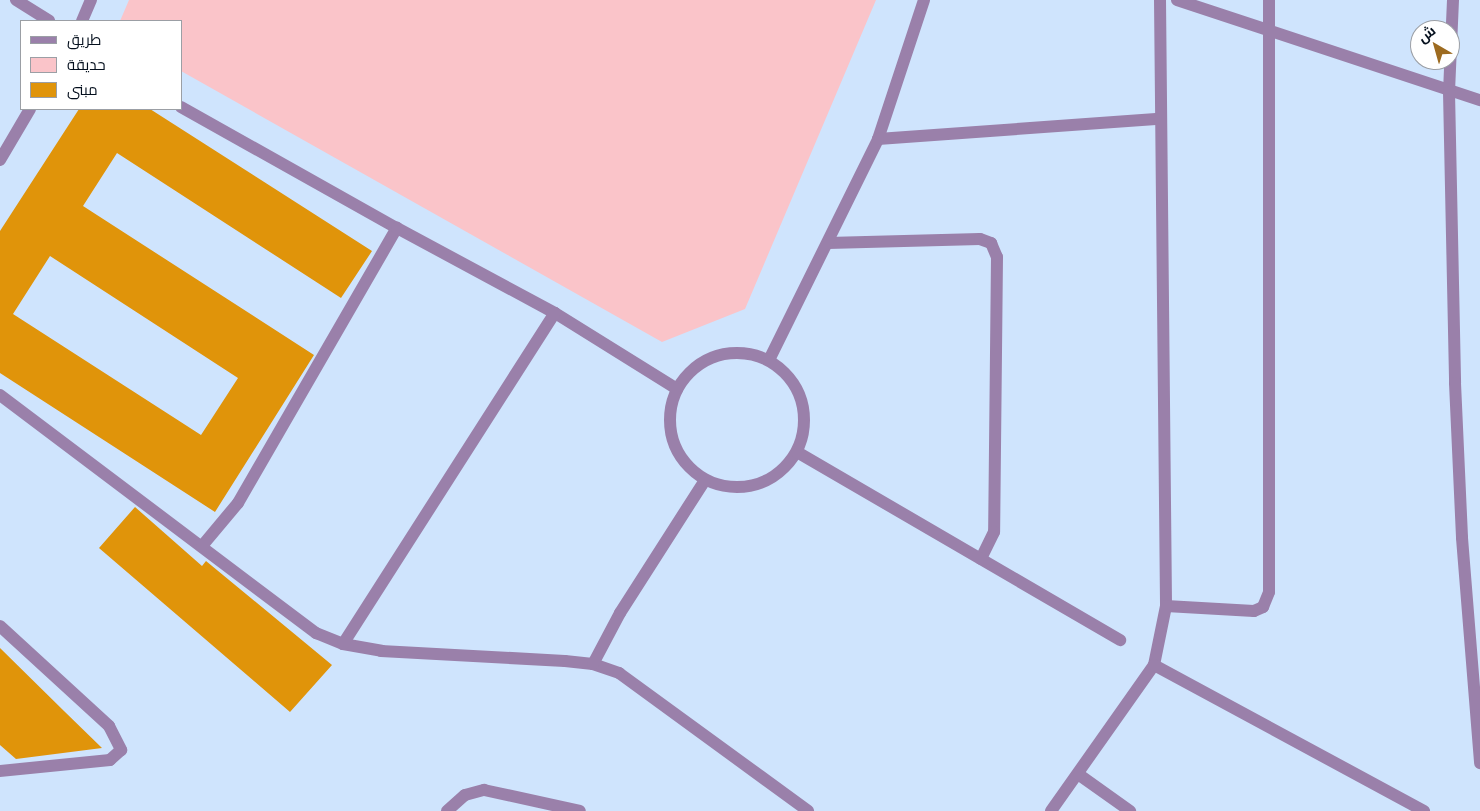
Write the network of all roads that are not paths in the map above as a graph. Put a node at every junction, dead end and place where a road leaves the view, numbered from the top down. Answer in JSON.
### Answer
{"nodes":[{"id":1,"x":16,"y":0,"type":"edge"},
{"id":2,"x":91,"y":0,"type":"edge"},
{"id":3,"x":924,"y":0,"type":"edge"},
{"id":4,"x":1160,"y":0,"type":"edge"},
{"id":5,"x":1178,"y":0,"type":"edge"},
{"id":6,"x":1269,"y":0,"type":"edge"},
{"id":7,"x":1453,"y":0,"type":"edge"},
{"id":8,"x":47,"y":20,"type":"edge"},
{"id":9,"x":82,"y":20,"type":"edge"},
{"id":10,"x":1267,"y":31,"type":"junction"},
{"id":11,"x":1449,"y":92,"type":"junction"},
{"id":12,"x":1480,"y":100,"type":"edge"},
{"id":13,"x":182,"y":108,"type":"edge"},
{"id":14,"x":29,"y":110,"type":"edge"},
{"id":15,"x":1159,"y":119,"type":"junction"},
{"id":16,"x":878,"y":139,"type":"junction"},
{"id":17,"x":0,"y":160,"type":"edge"},
{"id":18,"x":397,"y":228,"type":"junction"},
{"id":19,"x":828,"y":243,"type":"junction"},
{"id":20,"x":555,"y":313,"type":"junction"},
{"id":21,"x":769,"y":360,"type":"junction"},
{"id":22,"x":677,"y":389,"type":"junction"},
{"id":23,"x":0,"y":395,"type":"edge"},
{"id":24,"x":797,"y":452,"type":"junction"},
{"id":25,"x":705,"y":480,"type":"junction"},
{"id":26,"x":202,"y":546,"type":"junction"},
{"id":27,"x":981,"y":559,"type":"junction"},
{"id":28,"x":1166,"y":606,"type":"junction"},
{"id":29,"x":0,"y":626,"type":"edge"},
{"id":30,"x":1120,"y":640,"type":"dead end"},
{"id":31,"x":343,"y":644,"type":"junction"},
{"id":32,"x":593,"y":664,"type":"junction"},
{"id":33,"x":1154,"y":665,"type":"junction"},
{"id":34,"x":1480,"y":762,"type":"edge"},
{"id":35,"x":0,"y":772,"type":"edge"},
{"id":36,"x":1078,"y":774,"type":"junction"},
{"id":37,"x":447,"y":811,"type":"edge"},
{"id":38,"x":580,"y":811,"type":"edge"},
{"id":39,"x":806,"y":811,"type":"edge"},
{"id":40,"x":1051,"y":811,"type":"edge"},
{"id":41,"x":1130,"y":811,"type":"edge"},
{"id":42,"x":1424,"y":811,"type":"edge"}],
"edges":[{"from":1,"to":8,"type":"street"},
{"from":2,"to":9,"type":"street"},
{"from":3,"to":16,"type":"street"},
{"from":4,"to":15,"type":"street"},
{"from":5,"to":10,"type":"street"},
{"from":6,"to":10,"type":"street"},
{"from":7,"to":11,"type":"street"},
{"from":10,"to":11,"type":"street"},
{"from":10,"to":28,"type":"street"},
{"from":11,"to":12,"type":"street"},
{"from":11,"to":34,"type":"street"},
{"from":13,"to":18,"type":"street"},
{"from":14,"to":17,"type":"street"},
{"from":15,"to":16,"type":"street"},
{"from":15,"to":28,"type":"street"},
{"from":16,"to":19,"type":"street"},
{"from":18,"to":20,"type":"street"},
{"from":18,"to":26,"type":"street"},
{"from":19,"to":21,"type":"street"},
{"from":19,"to":27,"type":"street"},
{"from":20,"to":22,"type":"street"},
{"from":20,"to":31,"type":"street"},
{"from":21,"to":22,"type":"street"},
{"from":21,"to":24,"type":"street"},
{"from":22,"to":25,"type":"street"},
{"from":23,"to":26,"type":"street"},
{"from":24,"to":25,"type":"street"},
{"from":24,"to":27,"type":"street"},
{"from":25,"to":32,"type":"street"},
{"from":26,"to":31,"type":"street"},
{"from":27,"to":30,"type":"street"},
{"from":28,"to":33,"type":"street"},
{"from":29,"to":35,"type":"street"},
{"from":31,"to":32,"type":"street"},
{"from":32,"to":39,"type":"street"},
{"from":33,"to":36,"type":"street"},
{"from":33,"to":42,"type":"street"},
{"from":36,"to":40,"type":"street"},
{"from":36,"to":41,"type":"street"},
{"from":37,"to":38,"type":"street"}]}
